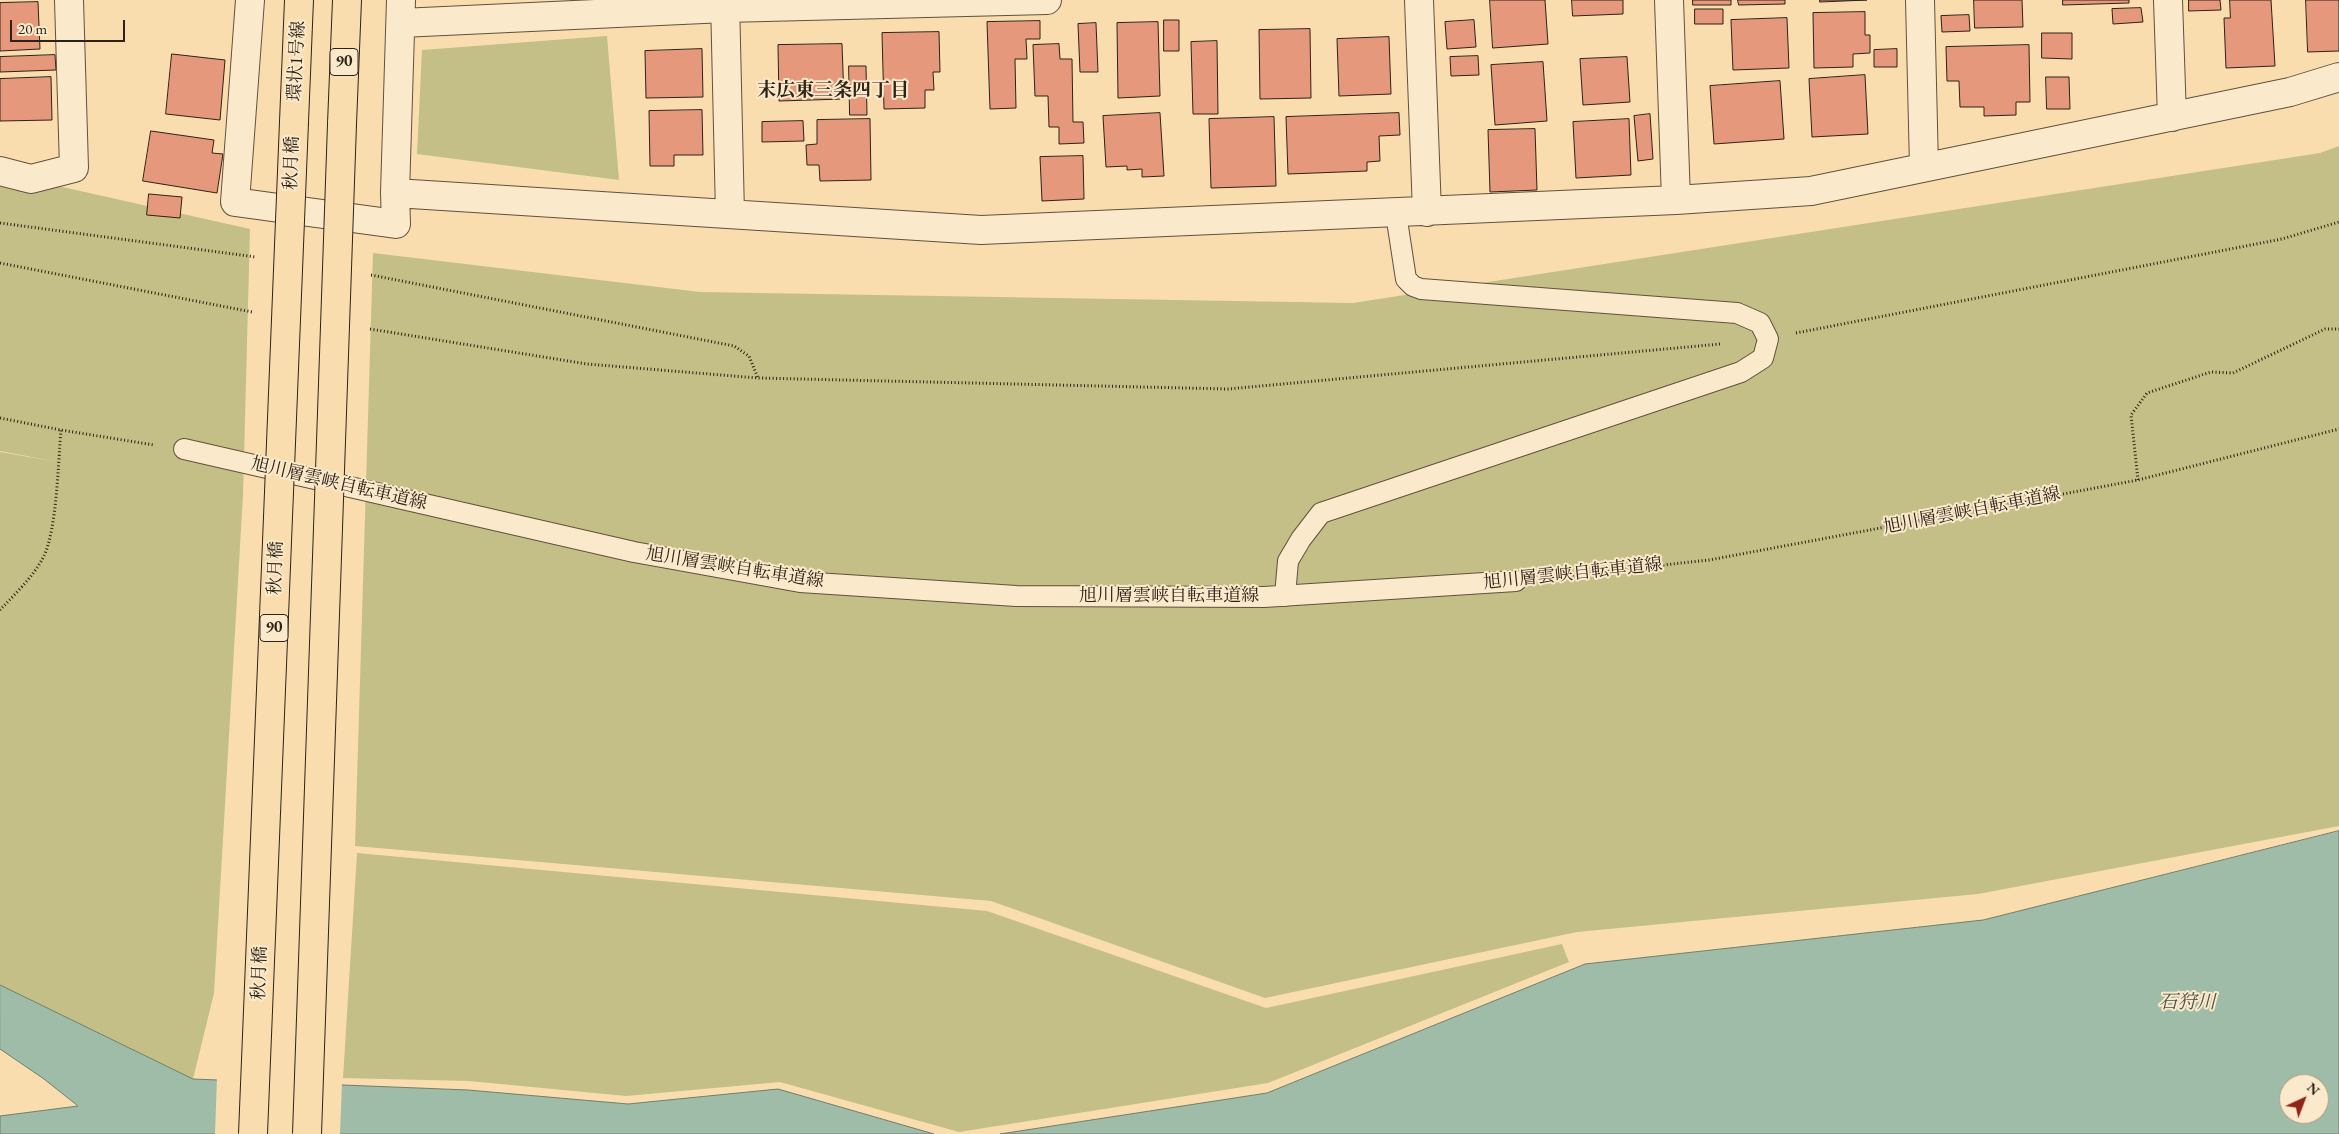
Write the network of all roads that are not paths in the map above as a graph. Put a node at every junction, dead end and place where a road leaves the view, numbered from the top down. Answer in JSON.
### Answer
{"nodes":[{"id":1,"x":69,"y":0,"type":"edge"},
{"id":2,"x":250,"y":0,"type":"edge"},
{"id":3,"x":299,"y":0,"type":"edge"},
{"id":4,"x":347,"y":0,"type":"edge"},
{"id":5,"x":1047,"y":0,"type":"edge"},
{"id":6,"x":1419,"y":0,"type":"edge"},
{"id":7,"x":1669,"y":0,"type":"edge"},
{"id":8,"x":1920,"y":0,"type":"edge"},
{"id":9,"x":2168,"y":0,"type":"edge"},
{"id":10,"x":725,"y":4,"type":"edge"},
{"id":11,"x":401,"y":12,"type":"edge"},
{"id":12,"x":2339,"y":77,"type":"edge"},
{"id":13,"x":2172,"y":116,"type":"junction"},
{"id":14,"x":294,"y":122,"type":"joint"},
{"id":15,"x":1924,"y":167,"type":"junction"},
{"id":16,"x":0,"y":171,"type":"edge"},
{"id":17,"x":394,"y":193,"type":"junction"},
{"id":18,"x":1676,"y":200,"type":"junction"},
{"id":19,"x":1427,"y":212,"type":"junction"},
{"id":20,"x":730,"y":214,"type":"junction"},
{"id":21,"x":1396,"y":214,"type":"junction"},
{"id":22,"x":184,"y":449,"type":"road end"},
{"id":23,"x":1516,"y":581,"type":"road end"},
{"id":24,"x":1285,"y":596,"type":"junction"},
{"id":25,"x":253,"y":1134,"type":"edge"},
{"id":26,"x":307,"y":1134,"type":"edge"}],
"edges":[{"from":1,"to":16,"type":"street"},
{"from":2,"to":17,"type":"street"},
{"from":3,"to":14,"type":"main road","name":"環状1号線","number":"90"},
{"from":4,"to":26,"type":"main road","number":"90","bridge":true},
{"from":5,"to":10,"type":"street"},
{"from":6,"to":19,"type":"street"},
{"from":7,"to":18,"type":"street"},
{"from":8,"to":15,"type":"street"},
{"from":9,"to":13,"type":"street"},
{"from":10,"to":11,"type":"street"},
{"from":10,"to":20,"type":"street"},
{"from":11,"to":17,"type":"street"},
{"from":12,"to":13,"type":"street"},
{"from":13,"to":15,"type":"street"},
{"from":14,"to":25,"type":"main road","name":"秋月橋","number":"90","bridge":true},
{"from":15,"to":18,"type":"street"},
{"from":17,"to":20,"type":"street"},
{"from":18,"to":19,"type":"street"},
{"from":19,"to":21,"type":"street"},
{"from":20,"to":21,"type":"street"},
{"from":21,"to":24,"type":"lane"},
{"from":22,"to":24,"type":"lane","name":"旭川層雲峡自転車道線"},
{"from":23,"to":24,"type":"lane","name":"旭川層雲峡自転車道線"}]}
